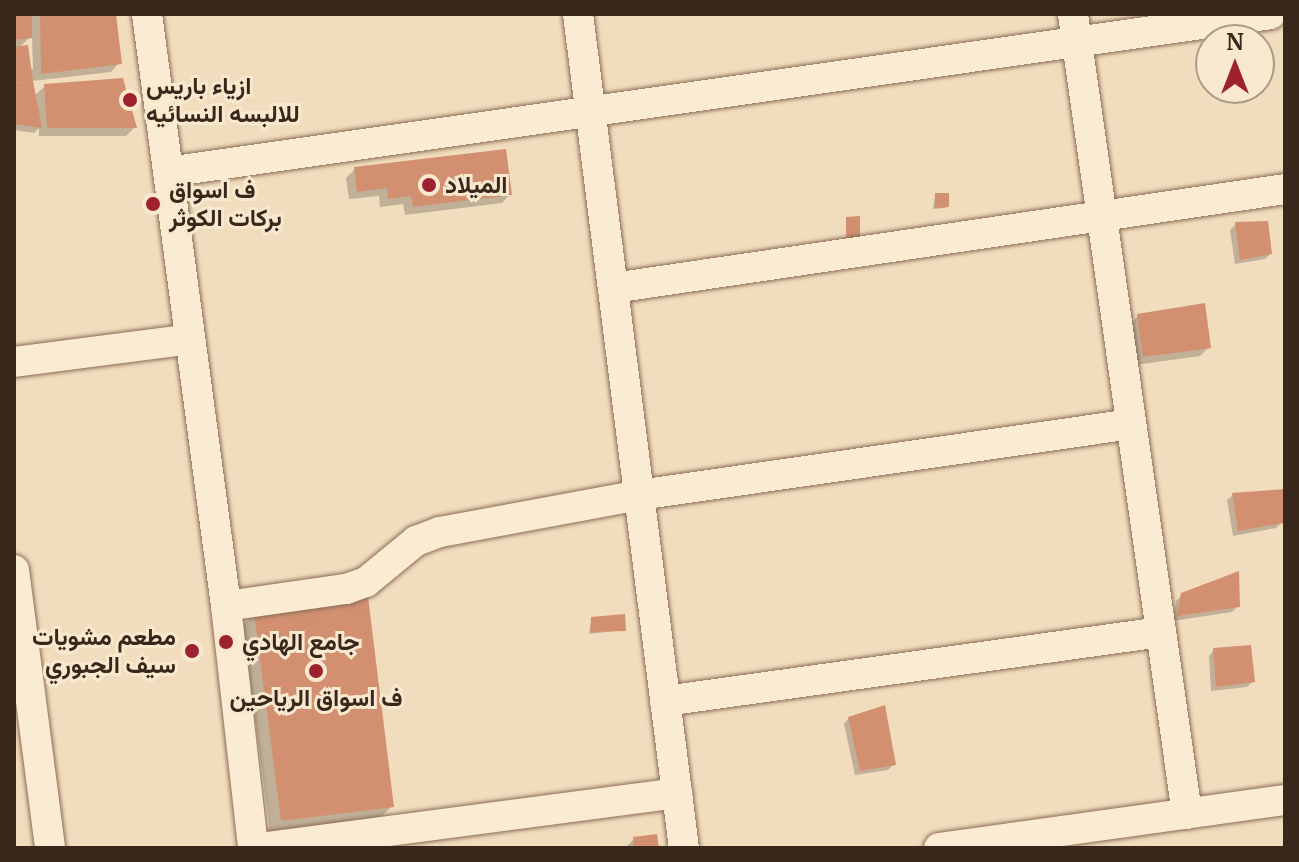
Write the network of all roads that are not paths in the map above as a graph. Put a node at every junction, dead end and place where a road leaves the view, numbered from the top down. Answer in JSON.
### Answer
{"nodes":[{"id":1,"x":147,"y":14,"type":"edge"},
{"id":2,"x":578,"y":14,"type":"edge"},
{"id":3,"x":1267,"y":14,"type":"edge"},
{"id":4,"x":1075,"y":28,"type":"edge"},
{"id":5,"x":590,"y":109,"type":"junction"},
{"id":6,"x":168,"y":172,"type":"junction"},
{"id":7,"x":1285,"y":189,"type":"edge"},
{"id":8,"x":1102,"y":216,"type":"junction"},
{"id":9,"x":613,"y":288,"type":"junction"},
{"id":10,"x":190,"y":339,"type":"junction"},
{"id":11,"x":14,"y":362,"type":"edge"},
{"id":12,"x":1131,"y":424,"type":"junction"},
{"id":13,"x":639,"y":495,"type":"junction"},
{"id":14,"x":14,"y":570,"type":"edge"},
{"id":15,"x":226,"y":606,"type":"junction"},
{"id":16,"x":1161,"y":632,"type":"junction"},
{"id":17,"x":665,"y":701,"type":"junction"},
{"id":18,"x":677,"y":793,"type":"junction"},
{"id":19,"x":1285,"y":800,"type":"edge"},
{"id":20,"x":1187,"y":814,"type":"junction"},
{"id":21,"x":1097,"y":837,"type":"edge"},
{"id":22,"x":50,"y":848,"type":"edge"},
{"id":23,"x":253,"y":848,"type":"edge"},
{"id":24,"x":260,"y":848,"type":"edge"},
{"id":25,"x":684,"y":848,"type":"edge"},
{"id":26,"x":939,"y":848,"type":"edge"}],
"edges":[{"from":1,"to":6,"type":"street"},
{"from":2,"to":5,"type":"street"},
{"from":3,"to":4,"type":"street"},
{"from":4,"to":5,"type":"street"},
{"from":4,"to":8,"type":"street"},
{"from":5,"to":6,"type":"street"},
{"from":5,"to":9,"type":"street"},
{"from":6,"to":10,"type":"street"},
{"from":7,"to":8,"type":"street"},
{"from":8,"to":9,"type":"street"},
{"from":8,"to":12,"type":"street"},
{"from":9,"to":13,"type":"street"},
{"from":10,"to":11,"type":"street"},
{"from":10,"to":15,"type":"street"},
{"from":12,"to":13,"type":"street"},
{"from":12,"to":16,"type":"street"},
{"from":13,"to":15,"type":"street"},
{"from":13,"to":17,"type":"street"},
{"from":14,"to":22,"type":"street"},
{"from":15,"to":23,"type":"street"},
{"from":16,"to":17,"type":"street"},
{"from":16,"to":20,"type":"street"},
{"from":17,"to":18,"type":"street"},
{"from":18,"to":24,"type":"street"},
{"from":18,"to":25,"type":"street"},
{"from":19,"to":20,"type":"street"},
{"from":20,"to":21,"type":"street"},
{"from":21,"to":26,"type":"street"}]}
